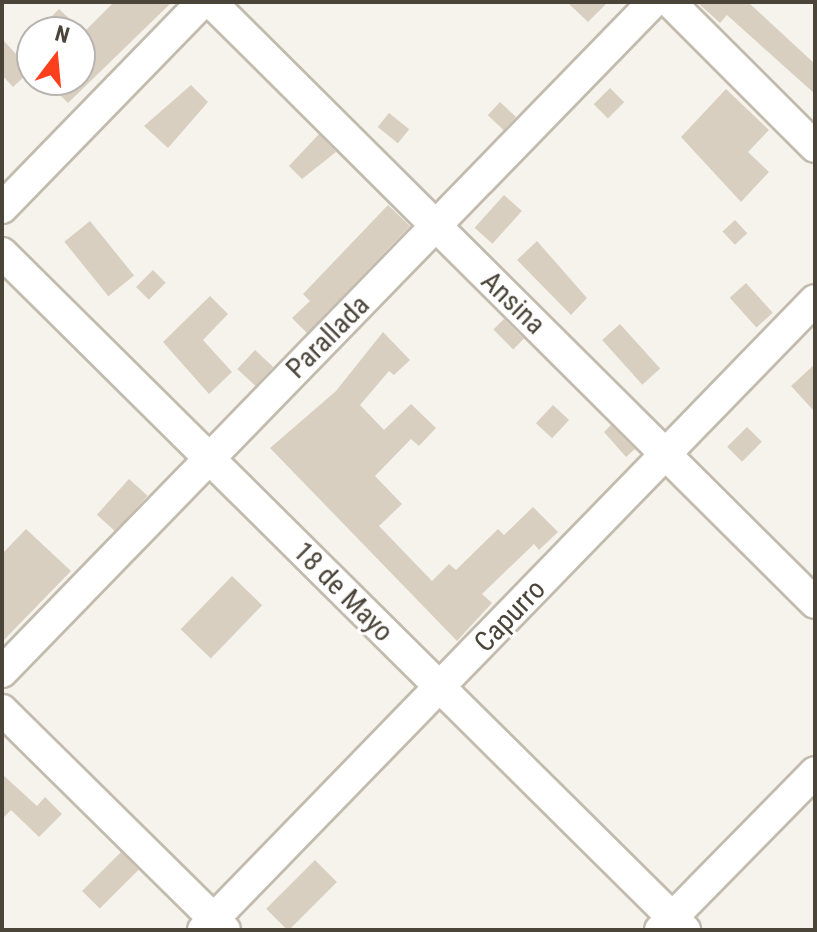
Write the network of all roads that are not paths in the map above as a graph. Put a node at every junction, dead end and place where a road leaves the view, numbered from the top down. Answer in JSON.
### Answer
{"nodes":[{"id":1,"x":202,"y":2,"type":"edge"},
{"id":2,"x":211,"y":2,"type":"edge"},
{"id":3,"x":653,"y":2,"type":"edge"},
{"id":4,"x":670,"y":2,"type":"edge"},
{"id":5,"x":815,"y":147,"type":"edge"},
{"id":6,"x":2,"y":208,"type":"edge"},
{"id":7,"x":436,"y":228,"type":"junction"},
{"id":8,"x":2,"y":253,"type":"edge"},
{"id":9,"x":815,"y":300,"type":"edge"},
{"id":10,"x":666,"y":454,"type":"junction"},
{"id":11,"x":207,"y":458,"type":"junction"},
{"id":12,"x":815,"y":603,"type":"edge"},
{"id":13,"x":2,"y":672,"type":"edge"},
{"id":14,"x":440,"y":689,"type":"junction"},
{"id":15,"x":2,"y":710,"type":"edge"},
{"id":16,"x":815,"y":772,"type":"edge"},
{"id":17,"x":214,"y":926,"type":"edge"},
{"id":18,"x":673,"y":926,"type":"edge"}],
"edges":[{"from":1,"to":6,"type":"street"},
{"from":2,"to":7,"type":"street","name":"Ansina"},
{"from":3,"to":7,"type":"street","name":"Parallada"},
{"from":4,"to":5,"type":"street"},
{"from":7,"to":10,"type":"street","name":"Ansina"},
{"from":7,"to":11,"type":"street","name":"Parallada"},
{"from":8,"to":11,"type":"street","name":"18 de Mayo"},
{"from":9,"to":10,"type":"street","name":"Capurro"},
{"from":10,"to":12,"type":"street","name":"Ansina"},
{"from":10,"to":14,"type":"street","name":"Capurro"},
{"from":11,"to":13,"type":"street","name":"Parallada"},
{"from":11,"to":14,"type":"street","name":"18 de Mayo"},
{"from":14,"to":17,"type":"street","name":"Capurro"},
{"from":14,"to":18,"type":"street","name":"18 de Mayo"},
{"from":15,"to":17,"type":"street"},
{"from":16,"to":18,"type":"street"}]}
